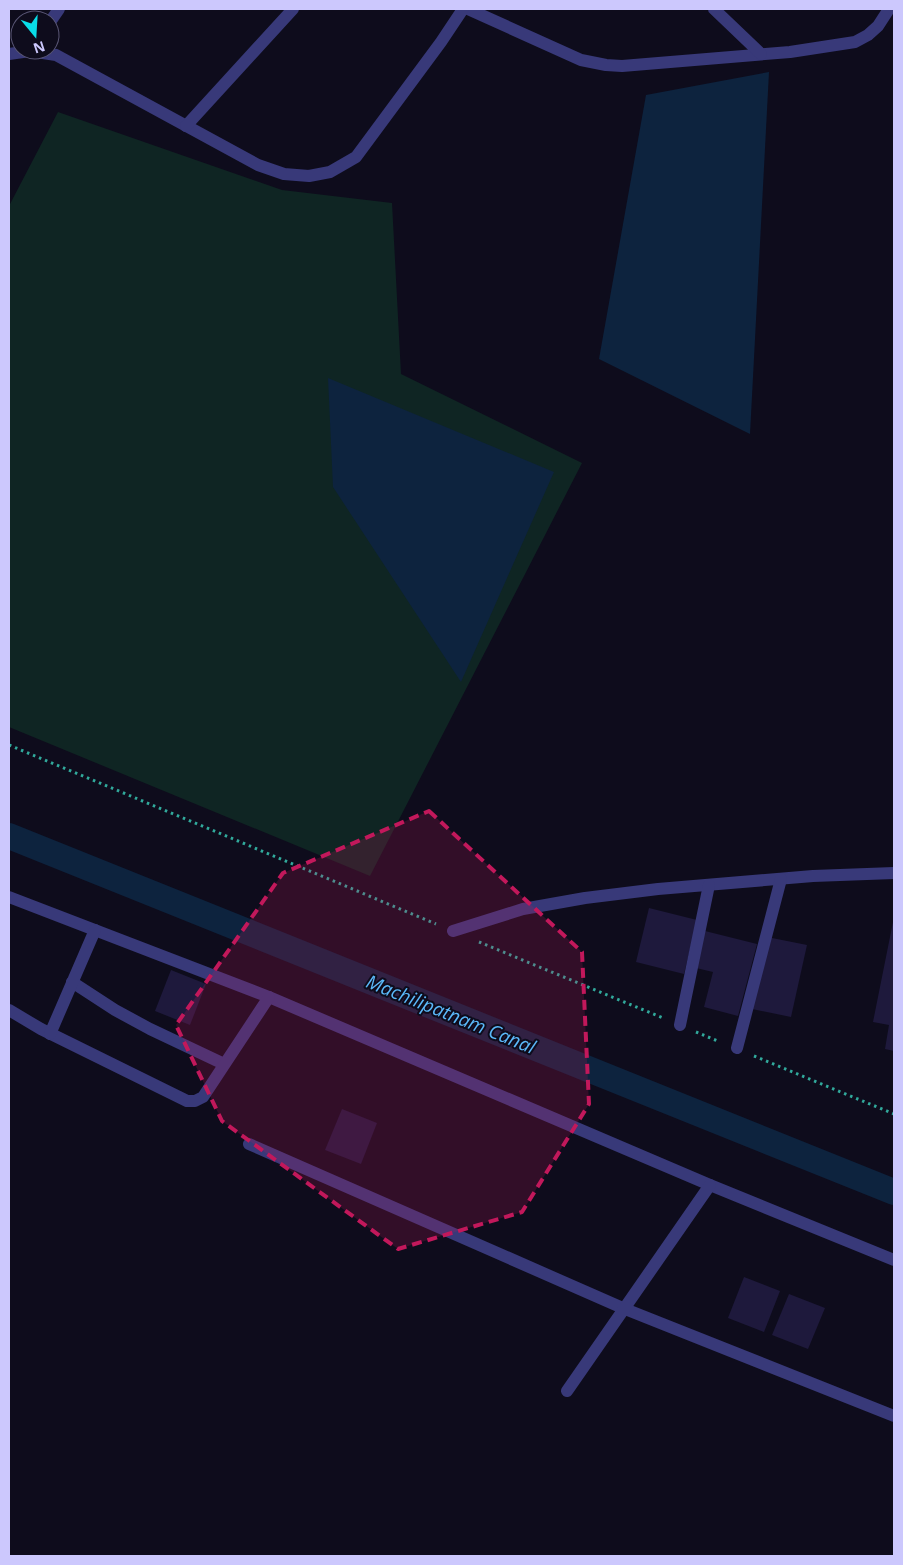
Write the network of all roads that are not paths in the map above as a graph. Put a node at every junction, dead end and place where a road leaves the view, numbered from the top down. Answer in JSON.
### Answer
{"nodes":[{"id":1,"x":293,"y":9,"type":"edge"},
{"id":2,"x":462,"y":9,"type":"edge"},
{"id":3,"x":468,"y":9,"type":"edge"},
{"id":4,"x":714,"y":9,"type":"edge"},
{"id":5,"x":889,"y":9,"type":"edge"},
{"id":6,"x":760,"y":54,"type":"junction"},
{"id":7,"x":60,"y":58,"type":"edge"},
{"id":8,"x":186,"y":126,"type":"junction"},
{"id":9,"x":894,"y":873,"type":"edge"},
{"id":10,"x":781,"y":879,"type":"junction"},
{"id":11,"x":709,"y":885,"type":"junction"},
{"id":12,"x":9,"y":897,"type":"edge"},
{"id":13,"x":95,"y":930,"type":"junction"},
{"id":14,"x":454,"y":932,"type":"dead end"},
{"id":15,"x":72,"y":982,"type":"junction"},
{"id":16,"x":269,"y":997,"type":"junction"},
{"id":17,"x":9,"y":1010,"type":"edge"},
{"id":18,"x":680,"y":1025,"type":"dead end"},
{"id":19,"x":50,"y":1034,"type":"junction"},
{"id":20,"x":736,"y":1048,"type":"dead end"},
{"id":21,"x":224,"y":1064,"type":"junction"},
{"id":22,"x":249,"y":1144,"type":"dead end"},
{"id":23,"x":710,"y":1184,"type":"junction"},
{"id":24,"x":894,"y":1260,"type":"edge"},
{"id":25,"x":625,"y":1309,"type":"junction"},
{"id":26,"x":567,"y":1391,"type":"dead end"},
{"id":27,"x":894,"y":1416,"type":"edge"}],
"edges":[{"from":1,"to":8,"type":"street"},
{"from":2,"to":8,"type":"street"},
{"from":3,"to":6,"type":"street"},
{"from":4,"to":6,"type":"street"},
{"from":5,"to":6,"type":"street"},
{"from":7,"to":8,"type":"street"},
{"from":9,"to":10,"type":"street"},
{"from":10,"to":11,"type":"street"},
{"from":10,"to":20,"type":"street"},
{"from":11,"to":14,"type":"street"},
{"from":11,"to":18,"type":"street"},
{"from":12,"to":13,"type":"street"},
{"from":13,"to":15,"type":"street"},
{"from":13,"to":16,"type":"street"},
{"from":15,"to":19,"type":"street"},
{"from":15,"to":21,"type":"street"},
{"from":16,"to":21,"type":"street"},
{"from":16,"to":23,"type":"street"},
{"from":17,"to":19,"type":"street"},
{"from":19,"to":21,"type":"street"},
{"from":22,"to":25,"type":"street"},
{"from":23,"to":24,"type":"street"},
{"from":23,"to":25,"type":"street"},
{"from":25,"to":26,"type":"street"},
{"from":25,"to":27,"type":"street"}]}
